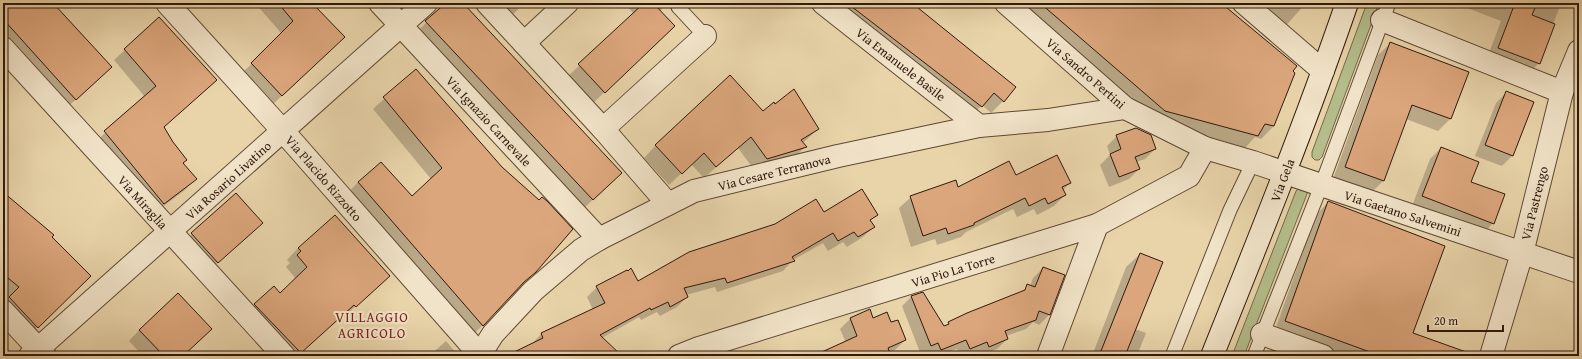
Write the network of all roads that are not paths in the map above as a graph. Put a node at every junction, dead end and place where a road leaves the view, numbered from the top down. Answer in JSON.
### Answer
{"nodes":[{"id":1,"x":167,"y":3,"type":"edge"},
{"id":2,"x":380,"y":3,"type":"edge"},
{"id":3,"x":426,"y":3,"type":"edge"},
{"id":4,"x":487,"y":3,"type":"edge"},
{"id":5,"x":568,"y":3,"type":"edge"},
{"id":6,"x":682,"y":3,"type":"edge"},
{"id":7,"x":823,"y":3,"type":"edge"},
{"id":8,"x":1006,"y":3,"type":"edge"},
{"id":9,"x":1244,"y":3,"type":"edge"},
{"id":10,"x":1347,"y":3,"type":"edge"},
{"id":11,"x":1386,"y":12,"type":"edge"},
{"id":12,"x":400,"y":26,"type":"junction"},
{"id":13,"x":705,"y":36,"type":"joint"},
{"id":14,"x":524,"y":43,"type":"junction"},
{"id":15,"x":3,"y":48,"type":"edge"},
{"id":16,"x":1579,"y":51,"type":"edge"},
{"id":17,"x":1323,"y":71,"type":"junction"},
{"id":18,"x":1562,"y":92,"type":"junction"},
{"id":19,"x":1125,"y":108,"type":"junction"},
{"id":20,"x":979,"y":126,"type":"junction"},
{"id":21,"x":603,"y":129,"type":"junction"},
{"id":22,"x":283,"y":131,"type":"junction"},
{"id":23,"x":1205,"y":148,"type":"junction"},
{"id":24,"x":1253,"y":162,"type":"junction"},
{"id":25,"x":1284,"y":174,"type":"junction"},
{"id":26,"x":1321,"y":186,"type":"junction"},
{"id":27,"x":668,"y":204,"type":"junction"},
{"id":28,"x":1097,"y":225,"type":"junction"},
{"id":29,"x":170,"y":232,"type":"junction"},
{"id":30,"x":599,"y":239,"type":"junction"},
{"id":31,"x":1522,"y":253,"type":"junction"},
{"id":32,"x":1579,"y":272,"type":"edge"},
{"id":33,"x":3,"y":311,"type":"edge"},
{"id":34,"x":1262,"y":334,"type":"junction"},
{"id":35,"x":38,"y":354,"type":"edge"},
{"id":36,"x":479,"y":355,"type":"edge"},
{"id":37,"x":284,"y":356,"type":"edge"},
{"id":38,"x":679,"y":356,"type":"edge"},
{"id":39,"x":1048,"y":356,"type":"edge"},
{"id":40,"x":1172,"y":356,"type":"edge"},
{"id":41,"x":1212,"y":356,"type":"edge"},
{"id":42,"x":1254,"y":356,"type":"edge"},
{"id":43,"x":1323,"y":356,"type":"edge"},
{"id":44,"x":1491,"y":356,"type":"edge"}],
"edges":[{"from":1,"to":22,"type":"street","name":"Via Placido Rizzotto"},
{"from":2,"to":12,"type":"street","name":"Via Ignazio Carnevale"},
{"from":3,"to":12,"type":"street","name":"Via Rosario Livatino"},
{"from":4,"to":14,"type":"street"},
{"from":5,"to":14,"type":"street"},
{"from":6,"to":13,"type":"lane"},
{"from":7,"to":20,"type":"street","name":"Via Emanuele Basile"},
{"from":8,"to":19,"type":"street","name":"Via Sandro Pertini"},
{"from":9,"to":17,"type":"street"},
{"from":10,"to":17,"type":"street","name":"Via Gela"},
{"from":11,"to":18,"type":"street"},
{"from":11,"to":26,"type":"lane"},
{"from":12,"to":22,"type":"street","name":"Via Rosario Livatino"},
{"from":12,"to":30,"type":"street","name":"Via Ignazio Carnevale"},
{"from":13,"to":21,"type":"street"},
{"from":14,"to":21,"type":"street"},
{"from":15,"to":29,"type":"street","name":"Via Miraglia"},
{"from":16,"to":18,"type":"street","name":"Via Pastrengo"},
{"from":17,"to":25,"type":"street","name":"Via Gela"},
{"from":18,"to":31,"type":"street","name":"Via Pastrengo"},
{"from":19,"to":20,"type":"street","name":"Via Cesare Terranova"},
{"from":19,"to":23,"type":"street","name":"Via Sandro Pertini"},
{"from":20,"to":27,"type":"street","name":"Via Cesare Terranova"},
{"from":21,"to":27,"type":"street"},
{"from":22,"to":29,"type":"street","name":"Via Rosario Livatino"},
{"from":22,"to":36,"type":"street","name":"Via Placido Rizzotto"},
{"from":23,"to":24,"type":"street","name":"Via Sandro Pertini"},
{"from":23,"to":28,"type":"street","name":"Via Pio La Torre"},
{"from":24,"to":25,"type":"street","name":"Via Sandro Pertini"},
{"from":24,"to":40,"type":"lane"},
{"from":25,"to":26,"type":"street","name":"Via Gaetano Salvemini"},
{"from":25,"to":41,"type":"street","name":"Via Gela"},
{"from":26,"to":31,"type":"street","name":"Via Gaetano Salvemini"},
{"from":26,"to":34,"type":"lane"},
{"from":27,"to":30,"type":"street","name":"Via Cesare Terranova"},
{"from":28,"to":38,"type":"street","name":"Via Pio La Torre"},
{"from":28,"to":39,"type":"street"},
{"from":29,"to":35,"type":"street","name":"Via Rosario Livatino"},
{"from":29,"to":37,"type":"street","name":"Via Miraglia"},
{"from":30,"to":36,"type":"street","name":"Via Cesare Terranova"},
{"from":31,"to":32,"type":"street","name":"Via Gaetano Salvemini"},
{"from":31,"to":44,"type":"street","name":"Via Pastrengo"},
{"from":33,"to":35,"type":"street"},
{"from":34,"to":42,"type":"lane"},
{"from":34,"to":43,"type":"street"}]}
